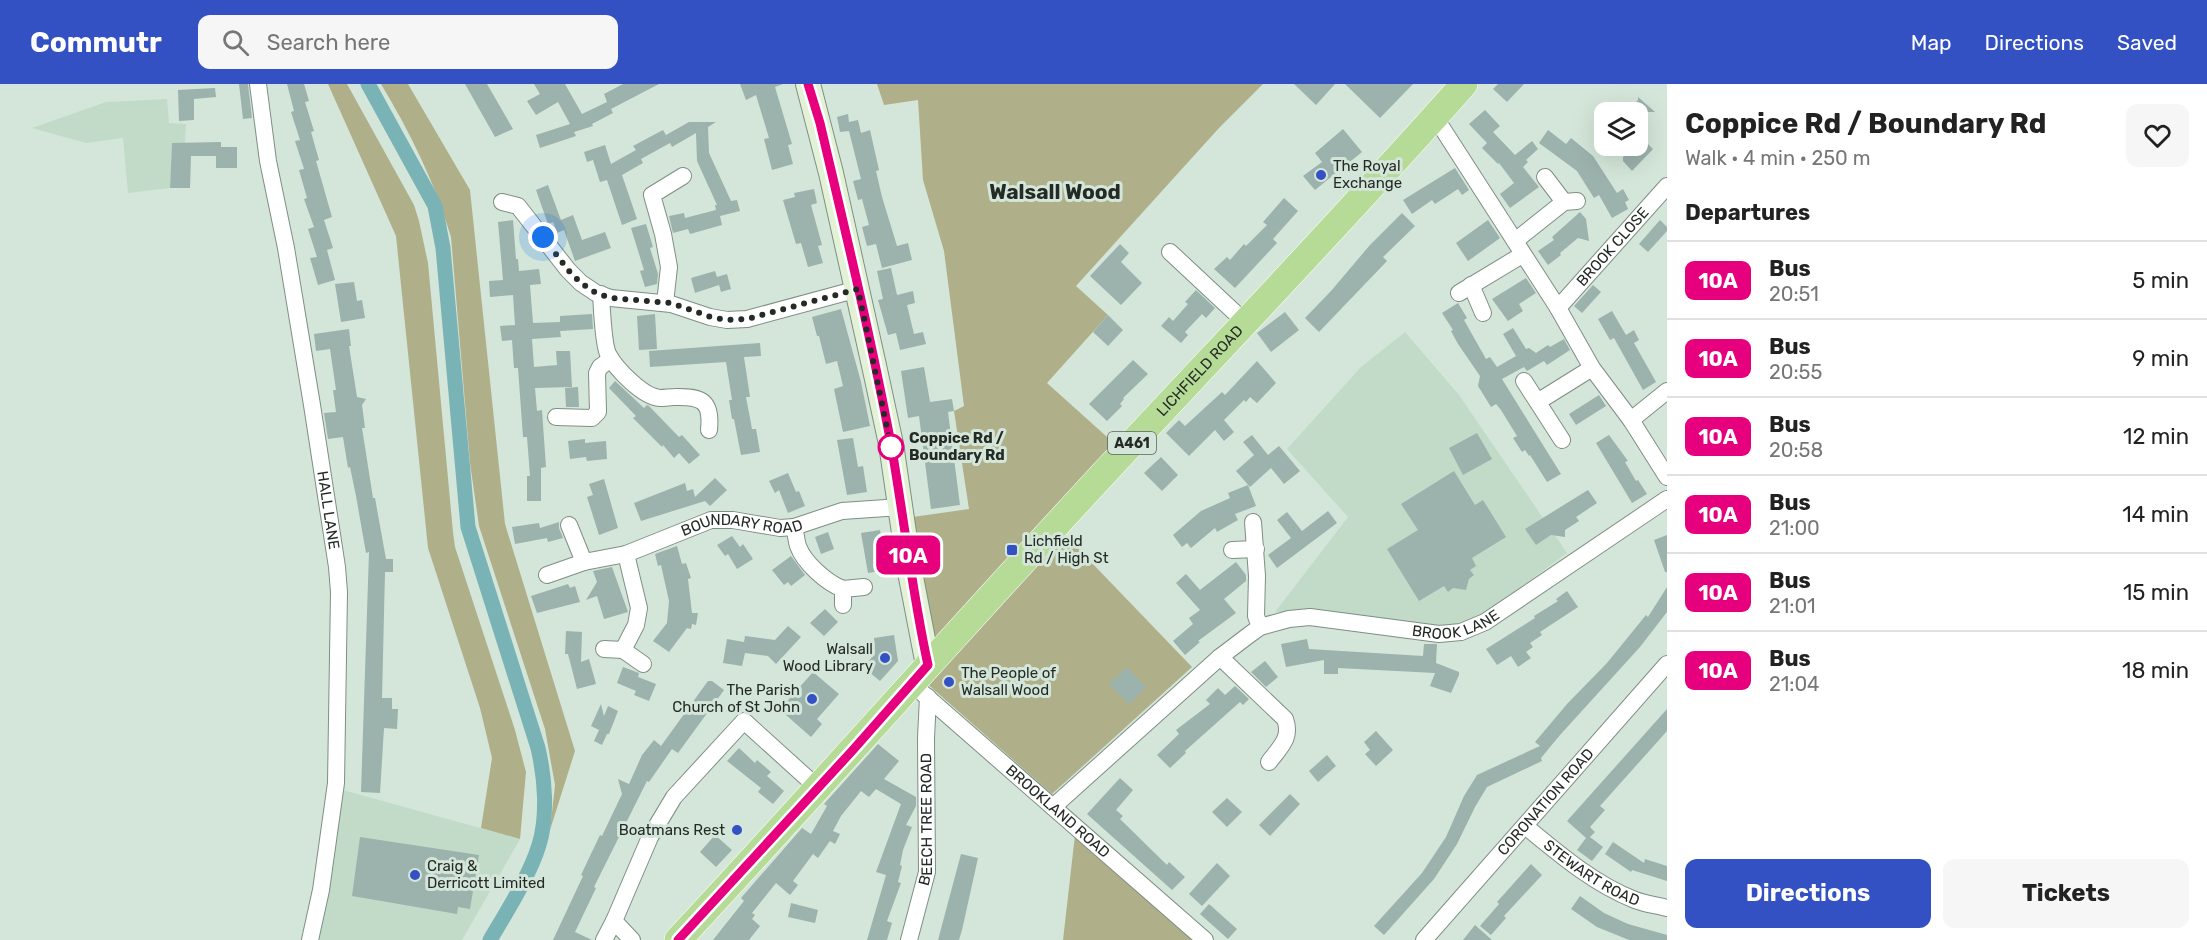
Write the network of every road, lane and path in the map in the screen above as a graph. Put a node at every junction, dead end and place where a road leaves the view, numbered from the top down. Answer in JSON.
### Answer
{"nodes":[{"id":1,"x":258,"y":84,"type":"edge"},
{"id":2,"x":808,"y":84,"type":"edge"},
{"id":3,"x":1464,"y":84,"type":"edge"},
{"id":4,"x":1435,"y":117,"type":"junction"},
{"id":5,"x":683,"y":177,"type":"dead end"},
{"id":6,"x":1545,"y":177,"type":"dead end"},
{"id":7,"x":1667,"y":186,"type":"edge"},
{"id":8,"x":502,"y":202,"type":"dead end"},
{"id":9,"x":1519,"y":248,"type":"junction"},
{"id":10,"x":1170,"y":252,"type":"dead end"},
{"id":11,"x":858,"y":289,"type":"junction"},
{"id":12,"x":601,"y":294,"type":"junction"},
{"id":13,"x":665,"y":303,"type":"junction"},
{"id":14,"x":1558,"y":308,"type":"junction"},
{"id":15,"x":1483,"y":313,"type":"dead end"},
{"id":16,"x":1246,"y":323,"type":"junction"},
{"id":17,"x":611,"y":359,"type":"junction"},
{"id":18,"x":1592,"y":368,"type":"junction"},
{"id":19,"x":1524,"y":381,"type":"dead end"},
{"id":20,"x":1667,"y":391,"type":"edge"},
{"id":21,"x":1539,"y":401,"type":"junction"},
{"id":22,"x":556,"y":417,"type":"dead end"},
{"id":23,"x":1631,"y":420,"type":"junction"},
{"id":24,"x":709,"y":430,"type":"dead end"},
{"id":25,"x":1559,"y":433,"type":"dead end"},
{"id":26,"x":1667,"y":477,"type":"edge"},
{"id":27,"x":1667,"y":499,"type":"edge"},
{"id":28,"x":901,"y":507,"type":"junction"},
{"id":29,"x":1253,"y":522,"type":"dead end"},
{"id":30,"x":569,"y":525,"type":"dead end"},
{"id":31,"x":794,"y":527,"type":"junction"},
{"id":32,"x":1256,"y":549,"type":"junction"},
{"id":33,"x":1232,"y":550,"type":"dead end"},
{"id":34,"x":626,"y":554,"type":"junction"},
{"id":35,"x":584,"y":562,"type":"junction"},
{"id":36,"x":547,"y":575,"type":"dead end"},
{"id":37,"x":864,"y":587,"type":"dead end"},
{"id":38,"x":1260,"y":627,"type":"junction"},
{"id":39,"x":603,"y":649,"type":"dead end"},
{"id":40,"x":624,"y":650,"type":"junction"},
{"id":41,"x":1220,"y":657,"type":"junction"},
{"id":42,"x":643,"y":664,"type":"dead end"},
{"id":43,"x":1667,"y":664,"type":"edge"},
{"id":44,"x":922,"y":682,"type":"junction"},
{"id":45,"x":1269,"y":762,"type":"dead end"},
{"id":46,"x":818,"y":788,"type":"junction"},
{"id":47,"x":1053,"y":807,"type":"junction"},
{"id":48,"x":1525,"y":826,"type":"junction"},
{"id":49,"x":1667,"y":908,"type":"edge"},
{"id":50,"x":614,"y":921,"type":"junction"},
{"id":51,"x":310,"y":940,"type":"edge"},
{"id":52,"x":604,"y":940,"type":"edge"},
{"id":53,"x":632,"y":940,"type":"edge"},
{"id":54,"x":678,"y":940,"type":"edge"},
{"id":55,"x":909,"y":940,"type":"edge"},
{"id":56,"x":1205,"y":940,"type":"edge"},
{"id":57,"x":1424,"y":940,"type":"edge"}],
"edges":[{"from":1,"to":51,"type":"street","name":"HALL LANE"},
{"from":2,"to":11,"type":"main road"},
{"from":3,"to":4,"type":"highway","name":"LICHFIELD ROAD","number":"A461"},
{"from":4,"to":9,"type":"street"},
{"from":4,"to":16,"type":"highway","name":"LICHFIELD ROAD","number":"A461"},
{"from":5,"to":13,"type":"street"},
{"from":6,"to":9,"type":"street"},
{"from":7,"to":14,"type":"street","name":"BROOK CLOSE"},
{"from":8,"to":12,"type":"street"},
{"from":9,"to":14,"type":"street"},
{"from":9,"to":15,"type":"street"},
{"from":10,"to":16,"type":"street"},
{"from":11,"to":13,"type":"street"},
{"from":11,"to":28,"type":"main road"},
{"from":12,"to":13,"type":"street"},
{"from":12,"to":17,"type":"street"},
{"from":14,"to":18,"type":"street"},
{"from":16,"to":44,"type":"highway","name":"LICHFIELD ROAD","number":"A461"},
{"from":17,"to":22,"type":"street"},
{"from":17,"to":24,"type":"street"},
{"from":18,"to":21,"type":"street"},
{"from":18,"to":23,"type":"street"},
{"from":19,"to":21,"type":"street"},
{"from":20,"to":23,"type":"street"},
{"from":21,"to":25,"type":"street"},
{"from":23,"to":26,"type":"street"},
{"from":27,"to":38,"type":"street","name":"BROOK LANE"},
{"from":28,"to":31,"type":"street","name":"BOUNDARY ROAD"},
{"from":28,"to":44,"type":"main road"},
{"from":29,"to":32,"type":"street"},
{"from":30,"to":35,"type":"street"},
{"from":31,"to":34,"type":"street","name":"BOUNDARY ROAD"},
{"from":31,"to":37,"type":"street"},
{"from":32,"to":33,"type":"street"},
{"from":32,"to":38,"type":"street"},
{"from":34,"to":35,"type":"street","name":"BOUNDARY ROAD"},
{"from":34,"to":40,"type":"street"},
{"from":35,"to":36,"type":"street","name":"BOUNDARY ROAD"},
{"from":38,"to":41,"type":"street","name":"BROOK LANE"},
{"from":39,"to":40,"type":"street"},
{"from":40,"to":42,"type":"street"},
{"from":41,"to":45,"type":"street"},
{"from":41,"to":47,"type":"street","name":"BROOK LANE"},
{"from":43,"to":48,"type":"street","name":"CORONATION ROAD"},
{"from":44,"to":46,"type":"highway","number":"A461"},
{"from":44,"to":47,"type":"street","name":"BROOKLAND ROAD"},
{"from":44,"to":55,"type":"street","name":"BEECH TREE ROAD"},
{"from":46,"to":50,"type":"street"},
{"from":46,"to":54,"type":"highway","number":"A461"},
{"from":47,"to":56,"type":"street","name":"BROOKLAND ROAD"},
{"from":48,"to":49,"type":"street","name":"STEWART ROAD"},
{"from":48,"to":57,"type":"street","name":"CORONATION ROAD"},
{"from":50,"to":52,"type":"street"},
{"from":50,"to":53,"type":"street"}]}
